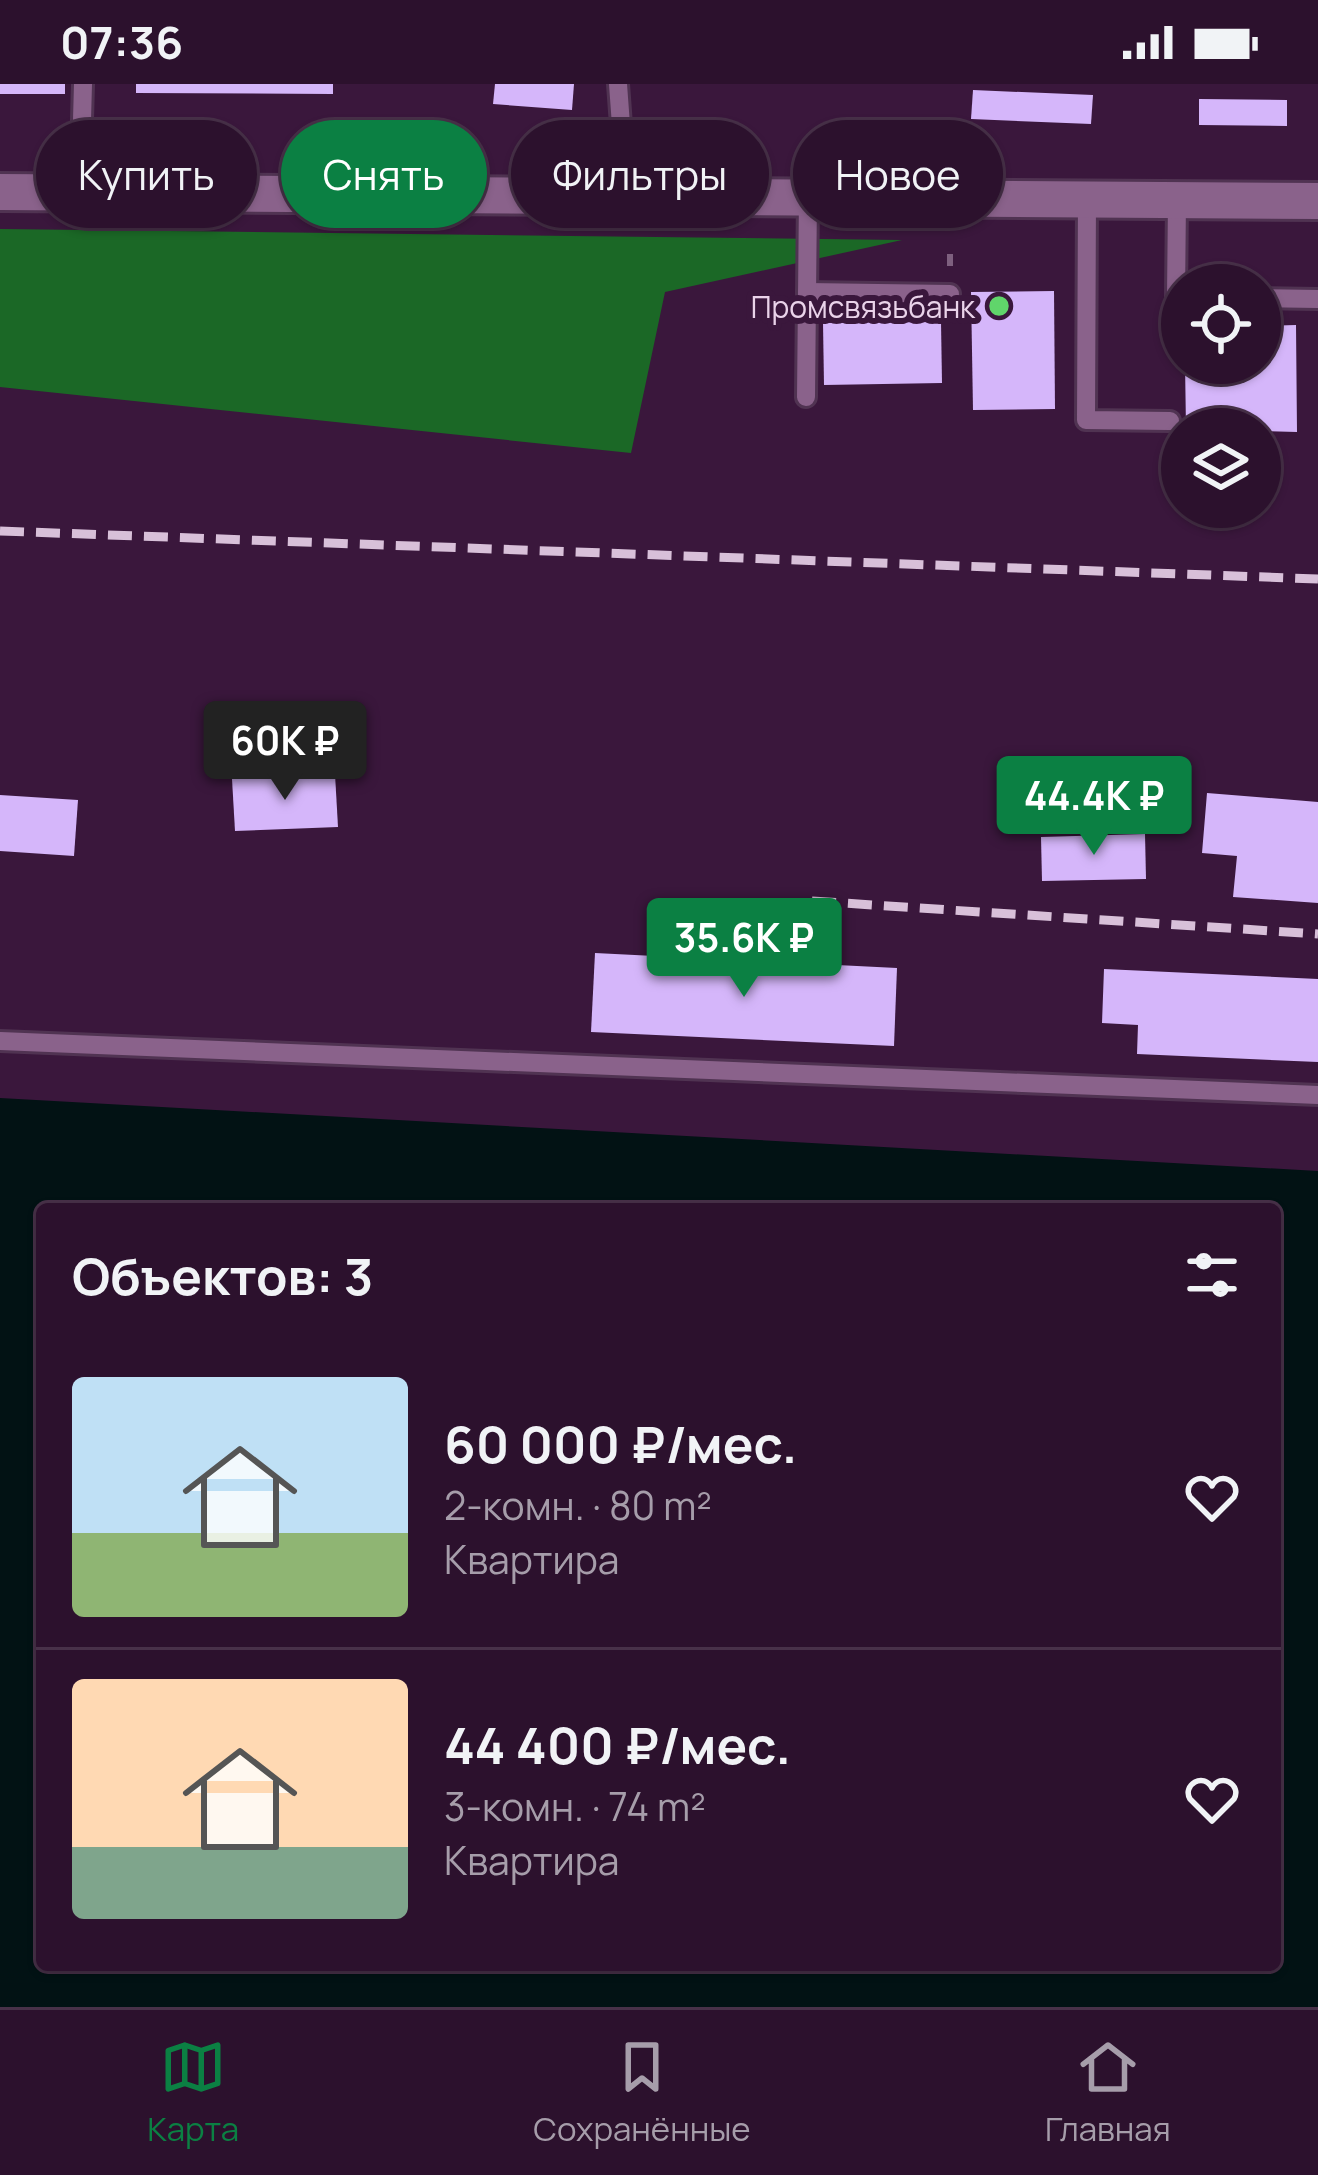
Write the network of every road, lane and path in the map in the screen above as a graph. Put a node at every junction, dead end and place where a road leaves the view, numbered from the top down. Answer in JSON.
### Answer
{"nodes":[{"id":1,"x":83,"y":84,"type":"edge"},
{"id":2,"x":618,"y":84,"type":"edge"},
{"id":3,"x":82,"y":120,"type":"edge"},
{"id":4,"x":621,"y":120,"type":"edge"},
{"id":5,"x":0,"y":192,"type":"edge"},
{"id":6,"x":36,"y":192,"type":"edge"},
{"id":7,"x":257,"y":193,"type":"edge"},
{"id":8,"x":511,"y":194,"type":"edge"},
{"id":9,"x":1003,"y":198,"type":"edge"},
{"id":10,"x":1087,"y":199,"type":"junction"},
{"id":11,"x":1177,"y":200,"type":"junction"},
{"id":12,"x":1318,"y":201,"type":"edge"},
{"id":13,"x":808,"y":228,"type":"edge"},
{"id":14,"x":1176,"y":264,"type":"edge"},
{"id":15,"x":807,"y":292,"type":"junction"},
{"id":16,"x":950,"y":294,"type":"dead end"},
{"id":17,"x":1281,"y":298,"type":"edge"},
{"id":18,"x":1318,"y":298,"type":"edge"},
{"id":19,"x":806,"y":397,"type":"dead end"},
{"id":20,"x":1161,"y":422,"type":"edge"},
{"id":21,"x":0,"y":1041,"type":"edge"},
{"id":22,"x":1318,"y":1095,"type":"edge"}],
"edges":[{"from":1,"to":3,"type":"lane"},
{"from":2,"to":4,"type":"lane"},
{"from":5,"to":6,"type":"main road"},
{"from":7,"to":8,"type":"main road"},
{"from":9,"to":10,"type":"main road"},
{"from":10,"to":11,"type":"main road"},
{"from":10,"to":20,"type":"lane"},
{"from":11,"to":12,"type":"main road"},
{"from":11,"to":14,"type":"lane"},
{"from":13,"to":15,"type":"lane"},
{"from":15,"to":16,"type":"lane"},
{"from":15,"to":19,"type":"lane"},
{"from":17,"to":18,"type":"lane"},
{"from":21,"to":22,"type":"lane"}]}
